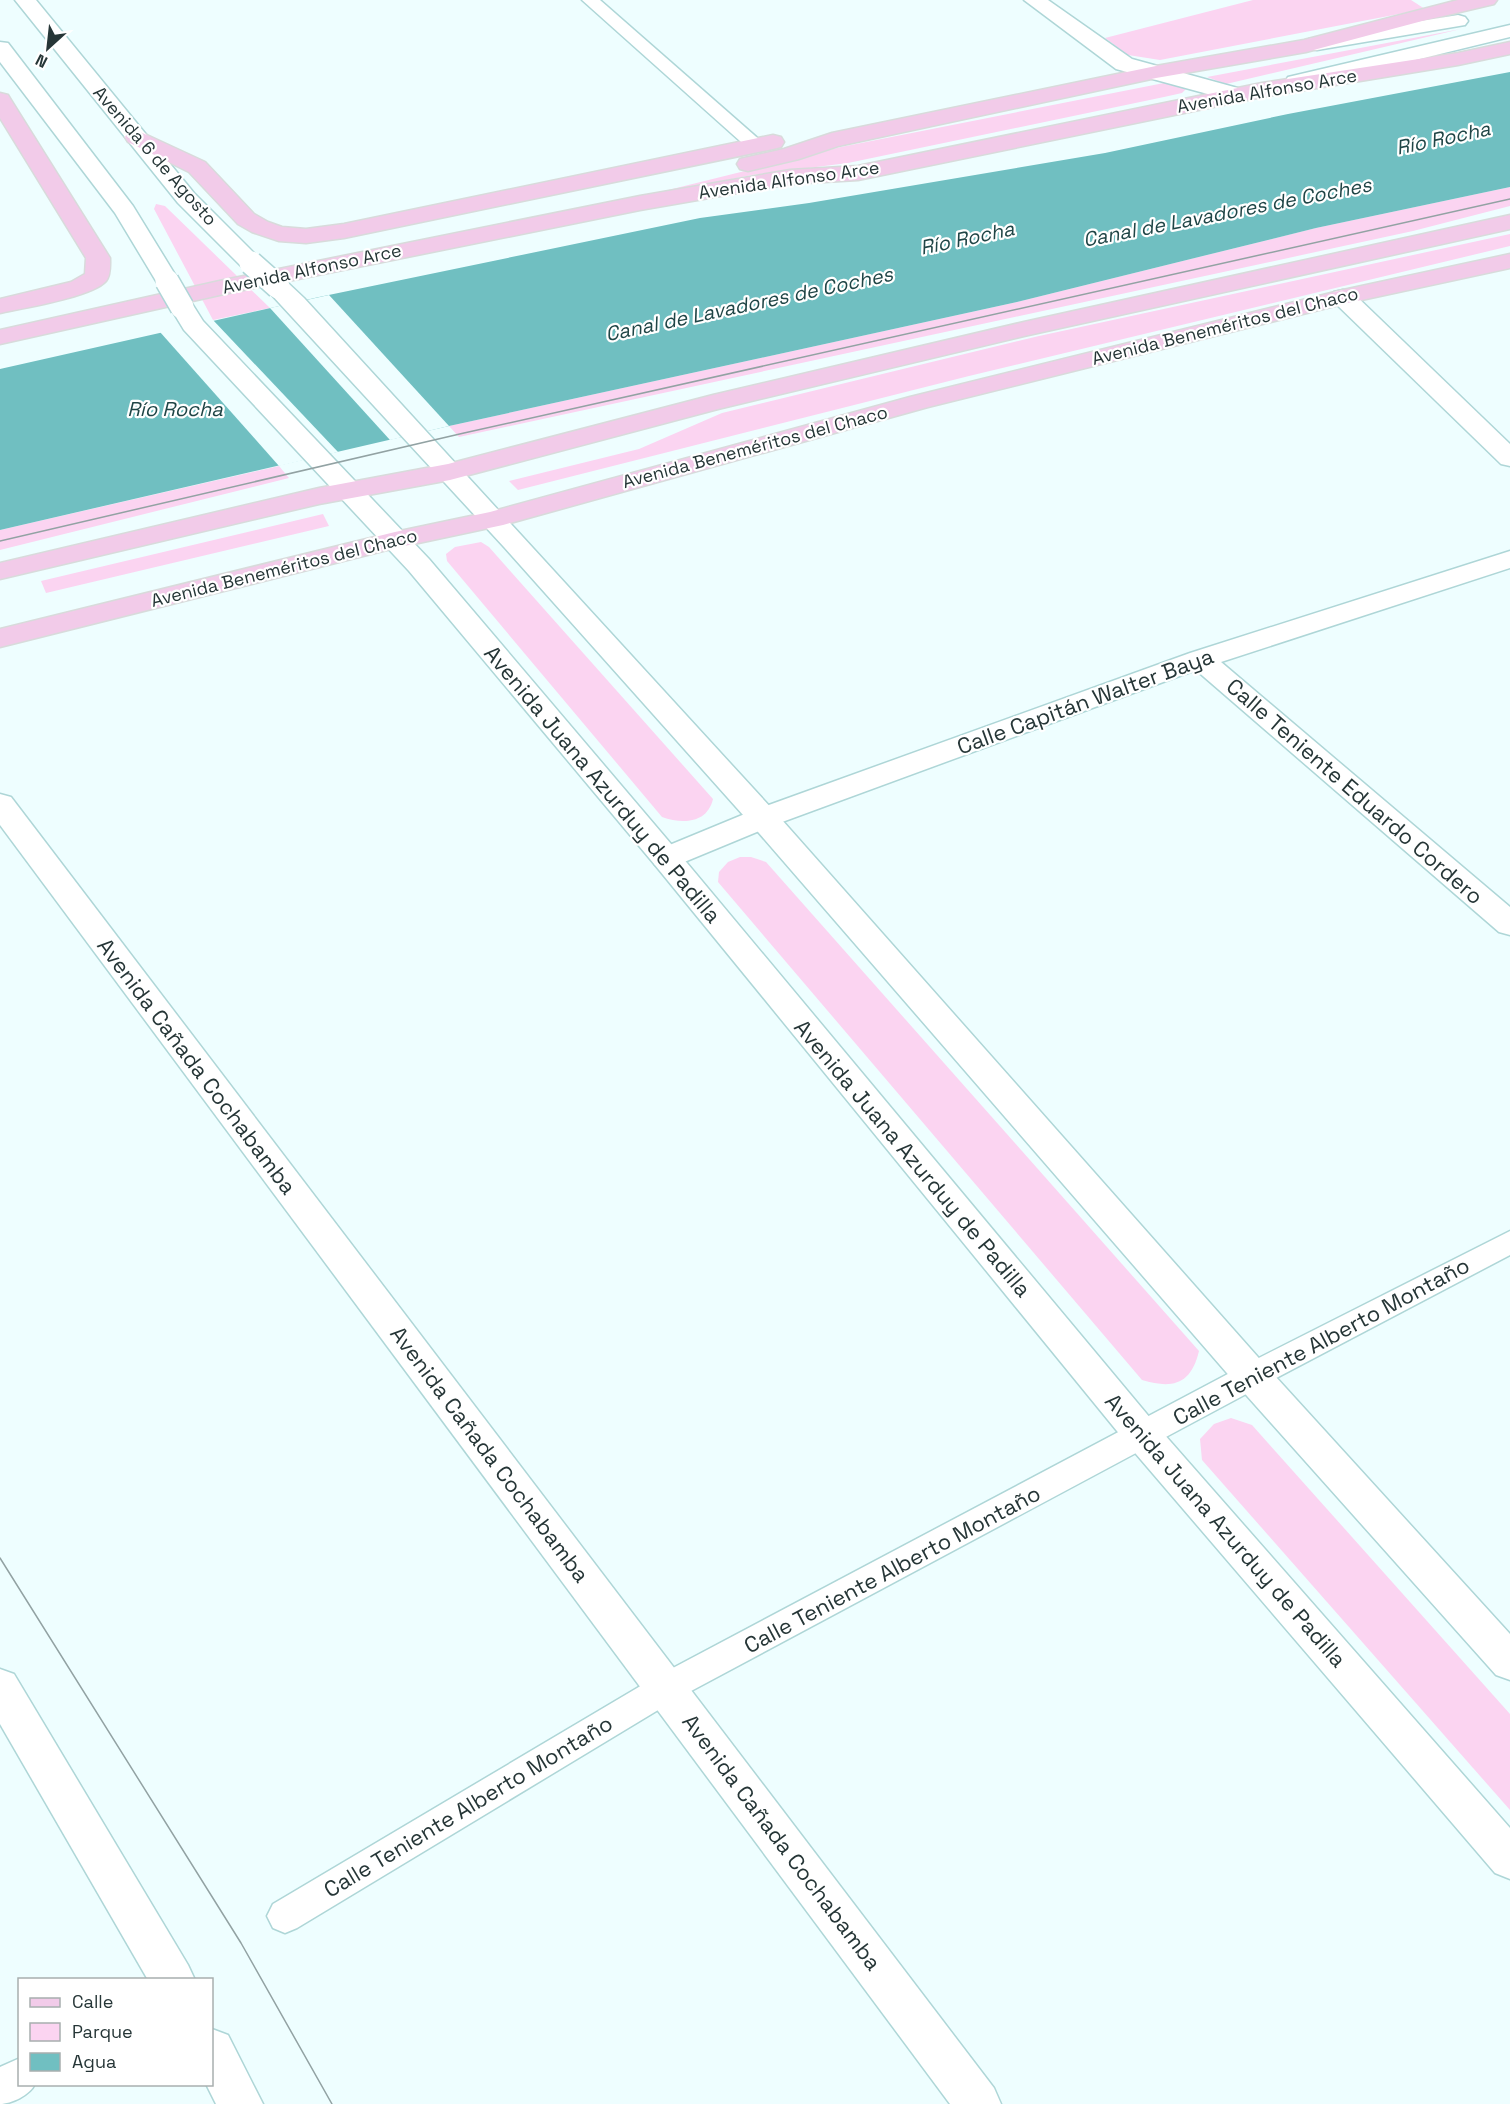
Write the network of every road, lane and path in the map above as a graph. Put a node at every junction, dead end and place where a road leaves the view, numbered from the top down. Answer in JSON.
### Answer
{"nodes":[{"id":1,"x":25,"y":0,"type":"edge"},
{"id":2,"x":590,"y":0,"type":"edge"},
{"id":3,"x":1034,"y":0,"type":"edge"},
{"id":4,"x":1498,"y":14,"type":"edge"},
{"id":5,"x":0,"y":48,"type":"edge"},
{"id":6,"x":1510,"y":48,"type":"edge"},
{"id":7,"x":1156,"y":72,"type":"junction"},
{"id":8,"x":1262,"y":90,"type":"junction"},
{"id":9,"x":1237,"y":95,"type":"junction"},
{"id":10,"x":0,"y":100,"type":"edge"},
{"id":11,"x":136,"y":137,"type":"junction"},
{"id":12,"x":832,"y":140,"type":"junction"},
{"id":13,"x":756,"y":146,"type":"junction"},
{"id":14,"x":858,"y":173,"type":"junction"},
{"id":15,"x":1510,"y":222,"type":"edge"},
{"id":16,"x":1510,"y":261,"type":"edge"},
{"id":17,"x":286,"y":294,"type":"junction"},
{"id":18,"x":1343,"y":297,"type":"junction"},
{"id":19,"x":0,"y":306,"type":"edge"},
{"id":20,"x":187,"y":315,"type":"junction"},
{"id":21,"x":0,"y":325,"type":"edge"},
{"id":22,"x":0,"y":337,"type":"edge"},
{"id":23,"x":0,"y":351,"type":"edge"},
{"id":24,"x":1510,"y":458,"type":"edge"},
{"id":25,"x":450,"y":472,"type":"junction"},
{"id":26,"x":348,"y":490,"type":"junction"},
{"id":27,"x":494,"y":519,"type":"junction"},
{"id":28,"x":395,"y":540,"type":"junction"},
{"id":29,"x":1510,"y":559,"type":"edge"},
{"id":30,"x":0,"y":571,"type":"edge"},
{"id":31,"x":0,"y":638,"type":"edge"},
{"id":32,"x":1200,"y":659,"type":"junction"},
{"id":33,"x":0,"y":804,"type":"edge"},
{"id":34,"x":763,"y":818,"type":"junction"},
{"id":35,"x":666,"y":858,"type":"junction"},
{"id":36,"x":1510,"y":924,"type":"edge"},
{"id":37,"x":1510,"y":1242,"type":"edge"},
{"id":38,"x":1252,"y":1376,"type":"junction"},
{"id":39,"x":1143,"y":1436,"type":"junction"},
{"id":40,"x":1510,"y":1662,"type":"edge"},
{"id":41,"x":0,"y":1687,"type":"edge"},
{"id":42,"x":666,"y":1688,"type":"junction"},
{"id":43,"x":1510,"y":1859,"type":"edge"},
{"id":44,"x":285,"y":1916,"type":"dead end"},
{"id":45,"x":172,"y":1978,"type":"edge"},
{"id":46,"x":213,"y":2053,"type":"edge"},
{"id":47,"x":18,"y":2077,"type":"edge"},
{"id":48,"x":0,"y":2088,"type":"edge"},
{"id":49,"x":240,"y":2104,"type":"edge"},
{"id":50,"x":978,"y":2104,"type":"edge"}],
"edges":[{"from":1,"to":11,"type":"main road","name":"Avenida 6 de Agosto"},
{"from":2,"to":13,"type":"lane"},
{"from":3,"to":7,"type":"main road"},
{"from":4,"to":7,"type":"main road","name":"Avenida Alfonso Arce"},
{"from":4,"to":8,"type":"main road"},
{"from":5,"to":20,"type":"main road","bridge":true},
{"from":6,"to":8,"type":"main road","name":"Avenida Alfonso Arce"},
{"from":7,"to":9,"type":"main road"},
{"from":7,"to":12,"type":"main road","name":"Avenida Alfonso Arce"},
{"from":8,"to":9,"type":"main road","name":"Avenida Alfonso Arce"},
{"from":9,"to":14,"type":"main road","name":"Avenida Alfonso Arce"},
{"from":10,"to":19,"type":"main road"},
{"from":11,"to":13,"type":"main road"},
{"from":11,"to":17,"type":"main road","name":"Avenida 6 de Agosto","bridge":true},
{"from":12,"to":13,"type":"main road"},
{"from":12,"to":21,"type":"main road","name":"Avenida Alfonso Arce"},
{"from":14,"to":17,"type":"main road"},
{"from":14,"to":22,"type":"main road","name":"Avenida Alfonso Arce"},
{"from":15,"to":25,"type":"main road","name":"Avenida Beneméritos del Chaco"},
{"from":16,"to":18,"type":"main road","name":"Avenida Beneméritos del Chaco"},
{"from":17,"to":25,"type":"main road","name":"Avenida 6 de Agosto"},
{"from":18,"to":24,"type":"main road"},
{"from":18,"to":27,"type":"main road","name":"Avenida Beneméritos del Chaco"},
{"from":20,"to":23,"type":"main road"},
{"from":20,"to":26,"type":"main road","name":"Avenida Juana Azurduy de Padilla"},
{"from":25,"to":26,"type":"main road","name":"Avenida Beneméritos del Chaco"},
{"from":25,"to":27,"type":"main road"},
{"from":26,"to":28,"type":"main road","name":"Avenida Juana Azurduy de Padilla"},
{"from":26,"to":30,"type":"main road","name":"Avenida Beneméritos del Chaco"},
{"from":27,"to":28,"type":"main road","name":"Avenida Beneméritos del Chaco"},
{"from":27,"to":34,"type":"main road"},
{"from":28,"to":31,"type":"main road","name":"Avenida Beneméritos del Chaco"},
{"from":28,"to":35,"type":"main road","name":"Avenida Juana Azurduy de Padilla"},
{"from":29,"to":32,"type":"main road","name":"Calle Capitán Walter Baya"},
{"from":32,"to":34,"type":"main road","name":"Calle Capitán Walter Baya"},
{"from":32,"to":36,"type":"main road","name":"Calle Teniente Eduardo Cordero"},
{"from":33,"to":42,"type":"main road","name":"Avenida Cañada Cochabamba"},
{"from":34,"to":35,"type":"main road","name":"Calle Capitán Walter Baya"},
{"from":34,"to":38,"type":"main road"},
{"from":35,"to":39,"type":"main road","name":"Avenida Juana Azurduy de Padilla"},
{"from":37,"to":38,"type":"lane","name":"Calle Teniente Alberto Montaño"},
{"from":38,"to":39,"type":"lane","name":"Calle Teniente Alberto Montaño"},
{"from":38,"to":40,"type":"main road"},
{"from":39,"to":42,"type":"lane","name":"Calle Teniente Alberto Montaño"},
{"from":39,"to":43,"type":"main road","name":"Avenida Juana Azurduy de Padilla"},
{"from":41,"to":45,"type":"main road"},
{"from":42,"to":44,"type":"lane","name":"Calle Teniente Alberto Montaño"},
{"from":42,"to":50,"type":"main road","name":"Avenida Cañada Cochabamba"},
{"from":46,"to":49,"type":"main road"},
{"from":47,"to":48,"type":"lane"}]}
